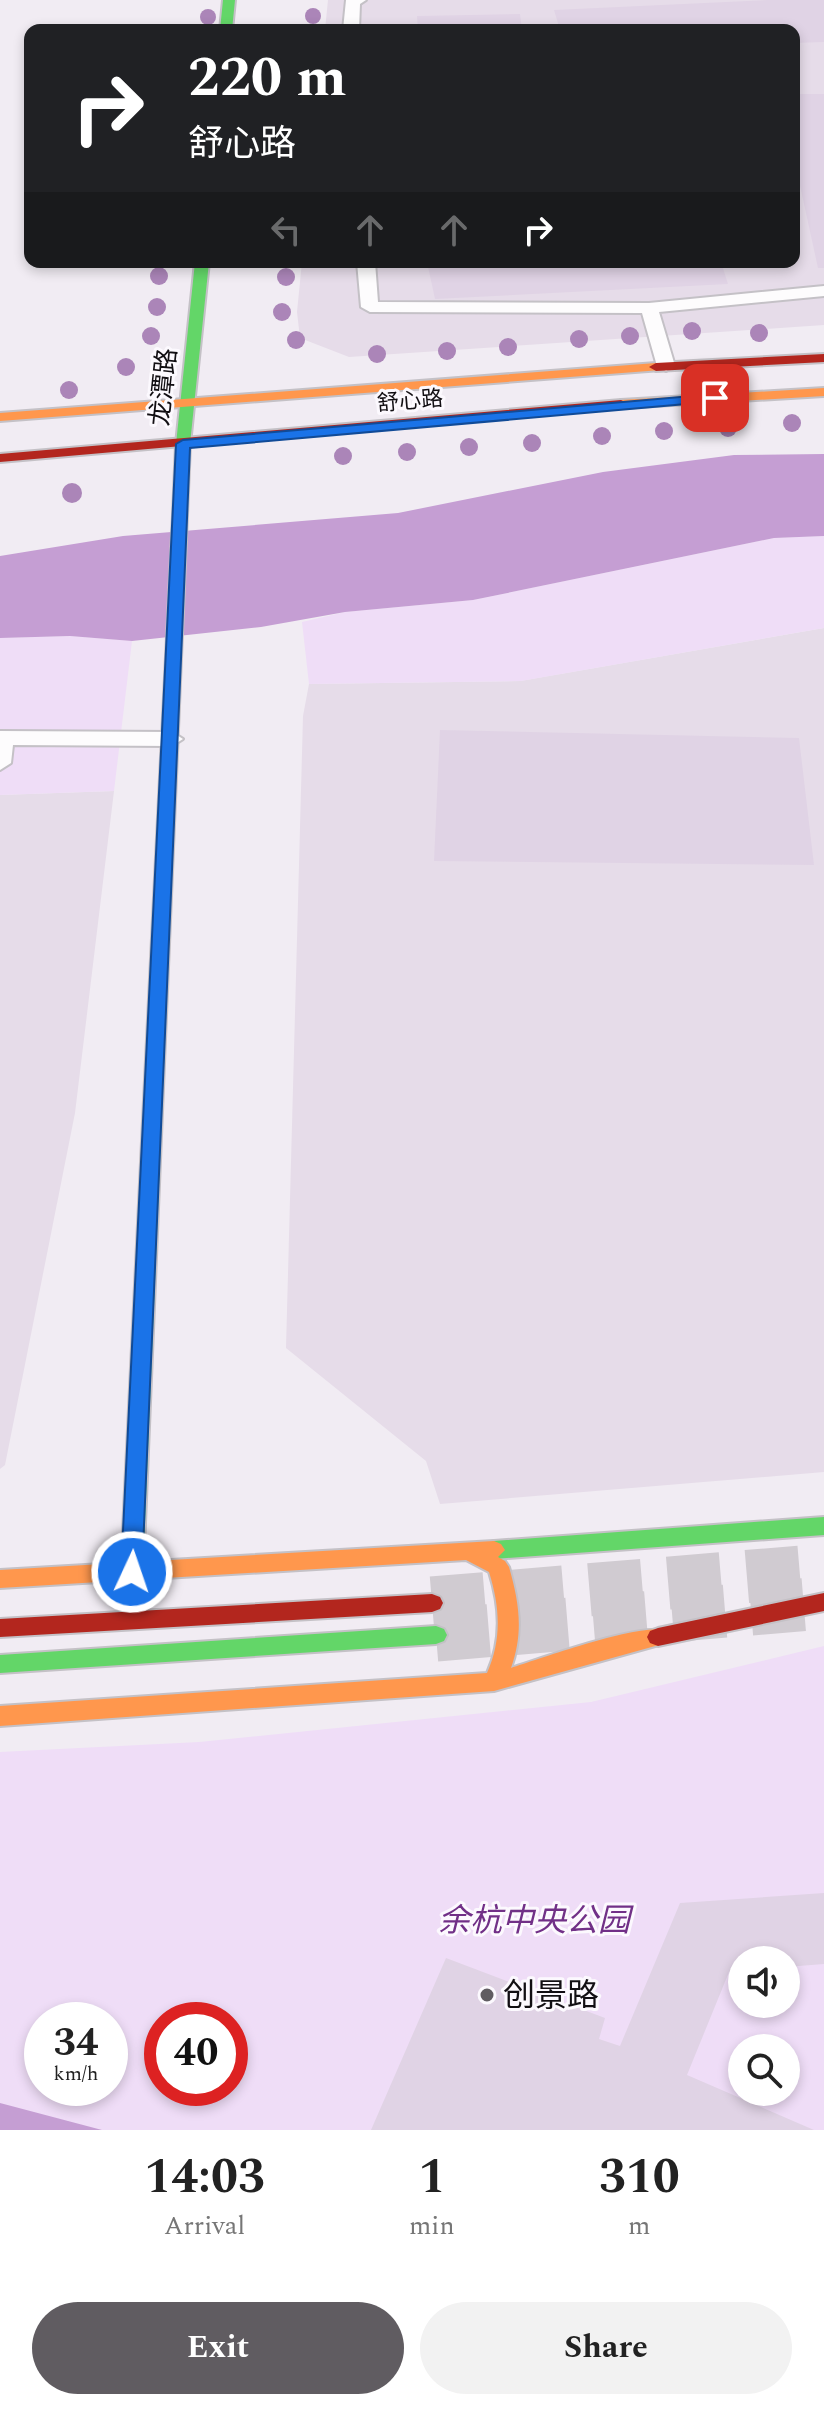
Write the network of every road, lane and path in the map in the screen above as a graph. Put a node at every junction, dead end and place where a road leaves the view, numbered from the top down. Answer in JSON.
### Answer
{"nodes":[{"id":1,"x":229,"y":0,"type":"edge"},
{"id":2,"x":358,"y":0,"type":"edge"},
{"id":3,"x":227,"y":24,"type":"edge"},
{"id":4,"x":351,"y":24,"type":"edge"},
{"id":5,"x":201,"y":268,"type":"edge"},
{"id":6,"x":367,"y":268,"type":"edge"},
{"id":7,"x":824,"y":291,"type":"edge"},
{"id":8,"x":649,"y":308,"type":"junction"},
{"id":9,"x":824,"y":358,"type":"edge"},
{"id":10,"x":666,"y":366,"type":"junction"},
{"id":11,"x":824,"y":392,"type":"edge"},
{"id":12,"x":187,"y":401,"type":"junction"},
{"id":13,"x":0,"y":417,"type":"edge"},
{"id":14,"x":183,"y":444,"type":"junction"},
{"id":15,"x":0,"y":458,"type":"edge"},
{"id":16,"x":2,"y":738,"type":"edge"},
{"id":17,"x":172,"y":739,"type":"junction"},
{"id":18,"x":0,"y":763,"type":"edge"},
{"id":19,"x":824,"y":1526,"type":"edge"},
{"id":20,"x":469,"y":1552,"type":"junction"},
{"id":21,"x":132,"y":1572,"type":"junction"},
{"id":22,"x":0,"y":1579,"type":"edge"},
{"id":23,"x":824,"y":1602,"type":"edge"},
{"id":24,"x":432,"y":1603,"type":"tunnel mouth"},
{"id":25,"x":0,"y":1628,"type":"edge"},
{"id":26,"x":436,"y":1635,"type":"tunnel mouth"},
{"id":27,"x":0,"y":1664,"type":"edge"},
{"id":28,"x":494,"y":1682,"type":"junction"},
{"id":29,"x":0,"y":1716,"type":"edge"}],
"edges":[{"from":1,"to":3,"type":"street"},
{"from":2,"to":4,"type":"lane"},
{"from":5,"to":12,"type":"street","name":"龙潭路"},
{"from":6,"to":8,"type":"lane"},
{"from":7,"to":8,"type":"lane"},
{"from":8,"to":10,"type":"lane"},
{"from":9,"to":10,"type":"street","name":"舒心路"},
{"from":10,"to":12,"type":"street","name":"舒心路"},
{"from":11,"to":14,"type":"street","name":"舒心路"},
{"from":12,"to":13,"type":"street","name":"舒心路"},
{"from":12,"to":14,"type":"street","name":"龙潭路"},
{"from":14,"to":15,"type":"street","name":"舒心路"},
{"from":14,"to":17,"type":"street","name":"龙潭路"},
{"from":16,"to":17,"type":"lane"},
{"from":16,"to":18,"type":"lane"},
{"from":17,"to":21,"type":"street","name":"龙潭路"},
{"from":19,"to":20,"type":"street"},
{"from":20,"to":21,"type":"street"},
{"from":20,"to":28,"type":"street"},
{"from":21,"to":22,"type":"street"},
{"from":23,"to":28,"type":"street"},
{"from":24,"to":25,"type":"street"},
{"from":26,"to":27,"type":"street"},
{"from":28,"to":29,"type":"street"}]}
